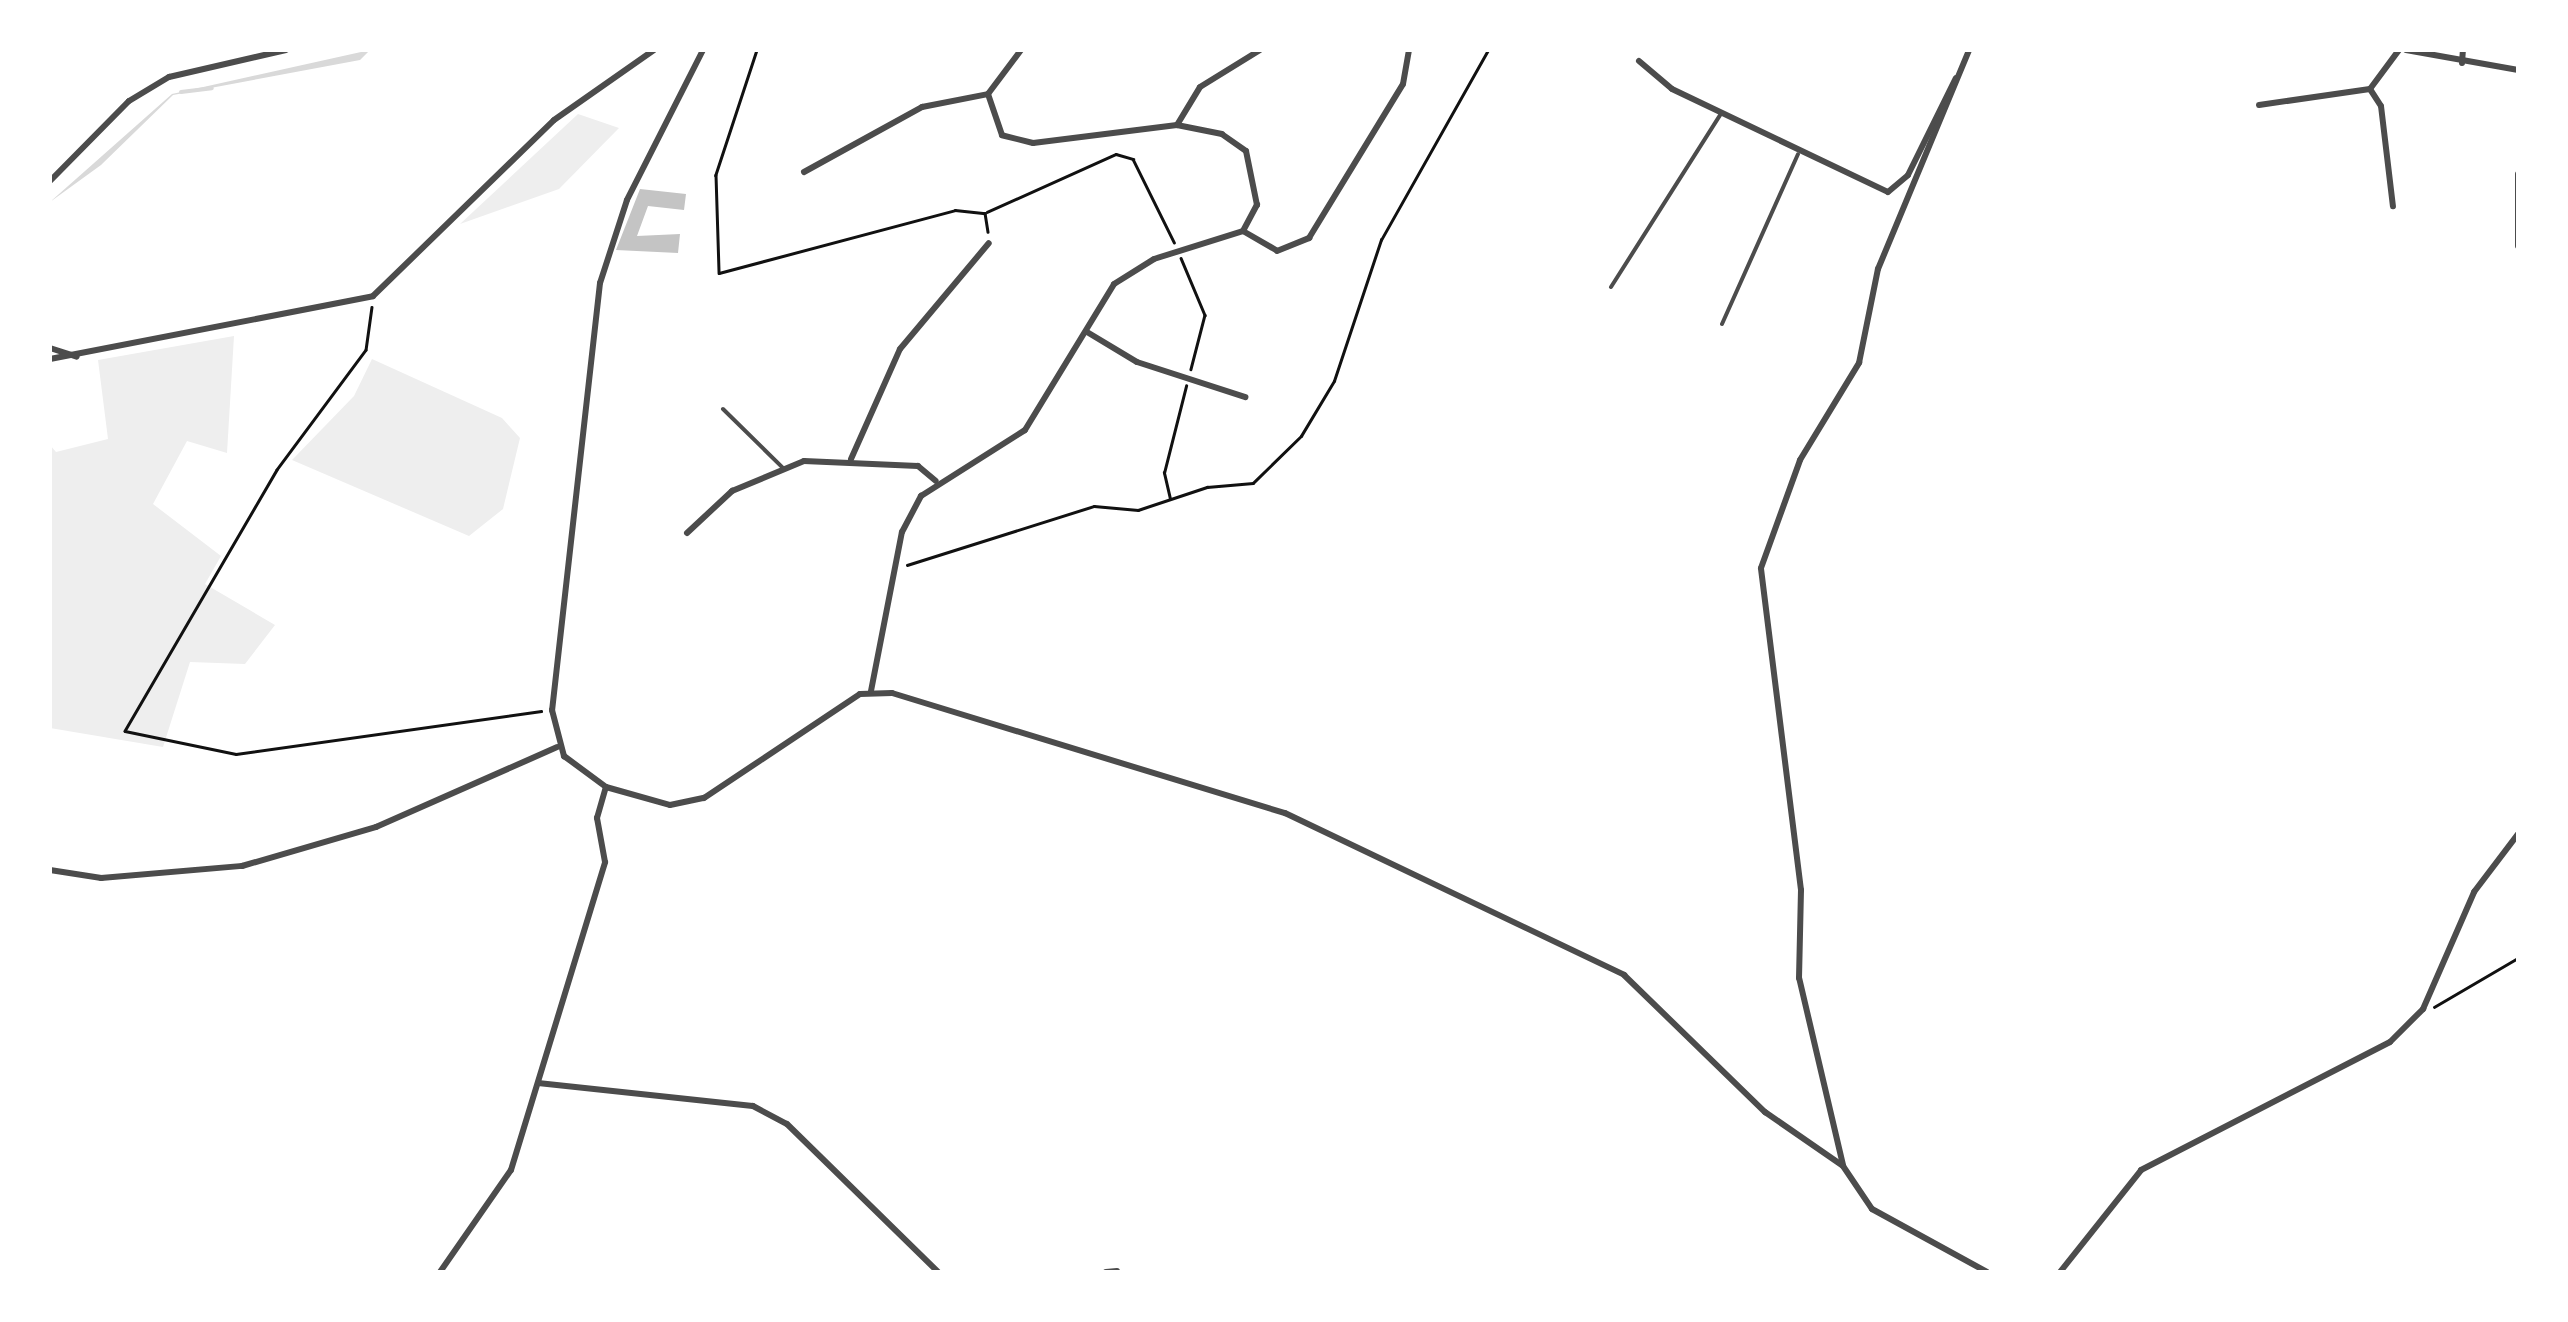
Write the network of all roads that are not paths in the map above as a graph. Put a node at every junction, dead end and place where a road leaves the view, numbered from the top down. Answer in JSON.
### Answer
{"nodes":[{"id":1,"x":286,"y":50,"type":"edge"},
{"id":2,"x":654,"y":50,"type":"edge"},
{"id":3,"x":702,"y":50,"type":"edge"},
{"id":4,"x":1021,"y":50,"type":"edge"},
{"id":5,"x":1260,"y":50,"type":"edge"},
{"id":6,"x":1409,"y":50,"type":"edge"},
{"id":7,"x":1970,"y":50,"type":"edge"},
{"id":8,"x":2402,"y":50,"type":"edge"},
{"id":9,"x":2463,"y":50,"type":"edge"},
{"id":10,"x":1639,"y":61,"type":"dead end"},
{"id":11,"x":2462,"y":63,"type":"junction"},
{"id":12,"x":2518,"y":70,"type":"edge"},
{"id":13,"x":1960,"y":73,"type":"junction"},
{"id":14,"x":2370,"y":89,"type":"junction"},
{"id":15,"x":988,"y":94,"type":"junction"},
{"id":16,"x":2259,"y":106,"type":"dead end"},
{"id":17,"x":1721,"y":114,"type":"junction"},
{"id":18,"x":1177,"y":124,"type":"junction"},
{"id":19,"x":1798,"y":154,"type":"junction"},
{"id":20,"x":804,"y":172,"type":"dead end"},
{"id":21,"x":2518,"y":174,"type":"edge"},
{"id":22,"x":50,"y":181,"type":"edge"},
{"id":23,"x":2392,"y":206,"type":"dead end"},
{"id":24,"x":1243,"y":230,"type":"junction"},
{"id":25,"x":989,"y":243,"type":"road end"},
{"id":26,"x":2518,"y":246,"type":"edge"},
{"id":27,"x":1610,"y":286,"type":"dead end"},
{"id":28,"x":1722,"y":324,"type":"dead end"},
{"id":29,"x":1086,"y":332,"type":"junction"},
{"id":30,"x":50,"y":348,"type":"edge"},
{"id":31,"x":78,"y":358,"type":"junction"},
{"id":32,"x":50,"y":359,"type":"edge"},
{"id":33,"x":1244,"y":396,"type":"dead end"},
{"id":34,"x":723,"y":409,"type":"dead end"},
{"id":35,"x":851,"y":459,"type":"junction"},
{"id":36,"x":783,"y":468,"type":"junction"},
{"id":37,"x":936,"y":481,"type":"junction"},
{"id":38,"x":687,"y":533,"type":"dead end"},
{"id":39,"x":871,"y":692,"type":"junction"},
{"id":40,"x":557,"y":747,"type":"junction"},
{"id":41,"x":606,"y":788,"type":"junction"},
{"id":42,"x":2518,"y":834,"type":"edge"},
{"id":43,"x":50,"y":870,"type":"edge"},
{"id":44,"x":538,"y":1083,"type":"junction"},
{"id":45,"x":1843,"y":1166,"type":"junction"},
{"id":46,"x":1117,"y":1271,"type":"edge"},
{"id":47,"x":440,"y":1272,"type":"edge"},
{"id":48,"x":938,"y":1272,"type":"edge"},
{"id":49,"x":1106,"y":1272,"type":"edge"},
{"id":50,"x":1987,"y":1272,"type":"edge"},
{"id":51,"x":2060,"y":1272,"type":"edge"}],
"edges":[{"from":1,"to":22,"type":"street"},
{"from":2,"to":31,"type":"street"},
{"from":3,"to":40,"type":"street"},
{"from":4,"to":15,"type":"street"},
{"from":5,"to":18,"type":"street"},
{"from":6,"to":24,"type":"street"},
{"from":7,"to":13,"type":"street"},
{"from":8,"to":11,"type":"street"},
{"from":8,"to":14,"type":"street"},
{"from":9,"to":11,"type":"street"},
{"from":10,"to":17,"type":"street"},
{"from":11,"to":12,"type":"street"},
{"from":13,"to":19,"type":"street"},
{"from":13,"to":45,"type":"street"},
{"from":14,"to":16,"type":"street"},
{"from":14,"to":23,"type":"street"},
{"from":15,"to":18,"type":"street"},
{"from":15,"to":20,"type":"street"},
{"from":17,"to":19,"type":"street"},
{"from":17,"to":27,"type":"lane"},
{"from":18,"to":24,"type":"street"},
{"from":19,"to":28,"type":"lane"},
{"from":21,"to":26,"type":"street"},
{"from":24,"to":29,"type":"street"},
{"from":25,"to":35,"type":"street"},
{"from":29,"to":33,"type":"street"},
{"from":29,"to":37,"type":"street"},
{"from":30,"to":31,"type":"street"},
{"from":31,"to":32,"type":"street"},
{"from":34,"to":36,"type":"lane"},
{"from":35,"to":36,"type":"street"},
{"from":35,"to":37,"type":"street"},
{"from":36,"to":38,"type":"street"},
{"from":37,"to":39,"type":"street"},
{"from":39,"to":41,"type":"street"},
{"from":39,"to":45,"type":"street"},
{"from":40,"to":41,"type":"street"},
{"from":40,"to":43,"type":"street"},
{"from":41,"to":44,"type":"street"},
{"from":42,"to":51,"type":"street"},
{"from":44,"to":47,"type":"street"},
{"from":44,"to":48,"type":"street"},
{"from":45,"to":50,"type":"street"},
{"from":46,"to":49,"type":"street"}]}
